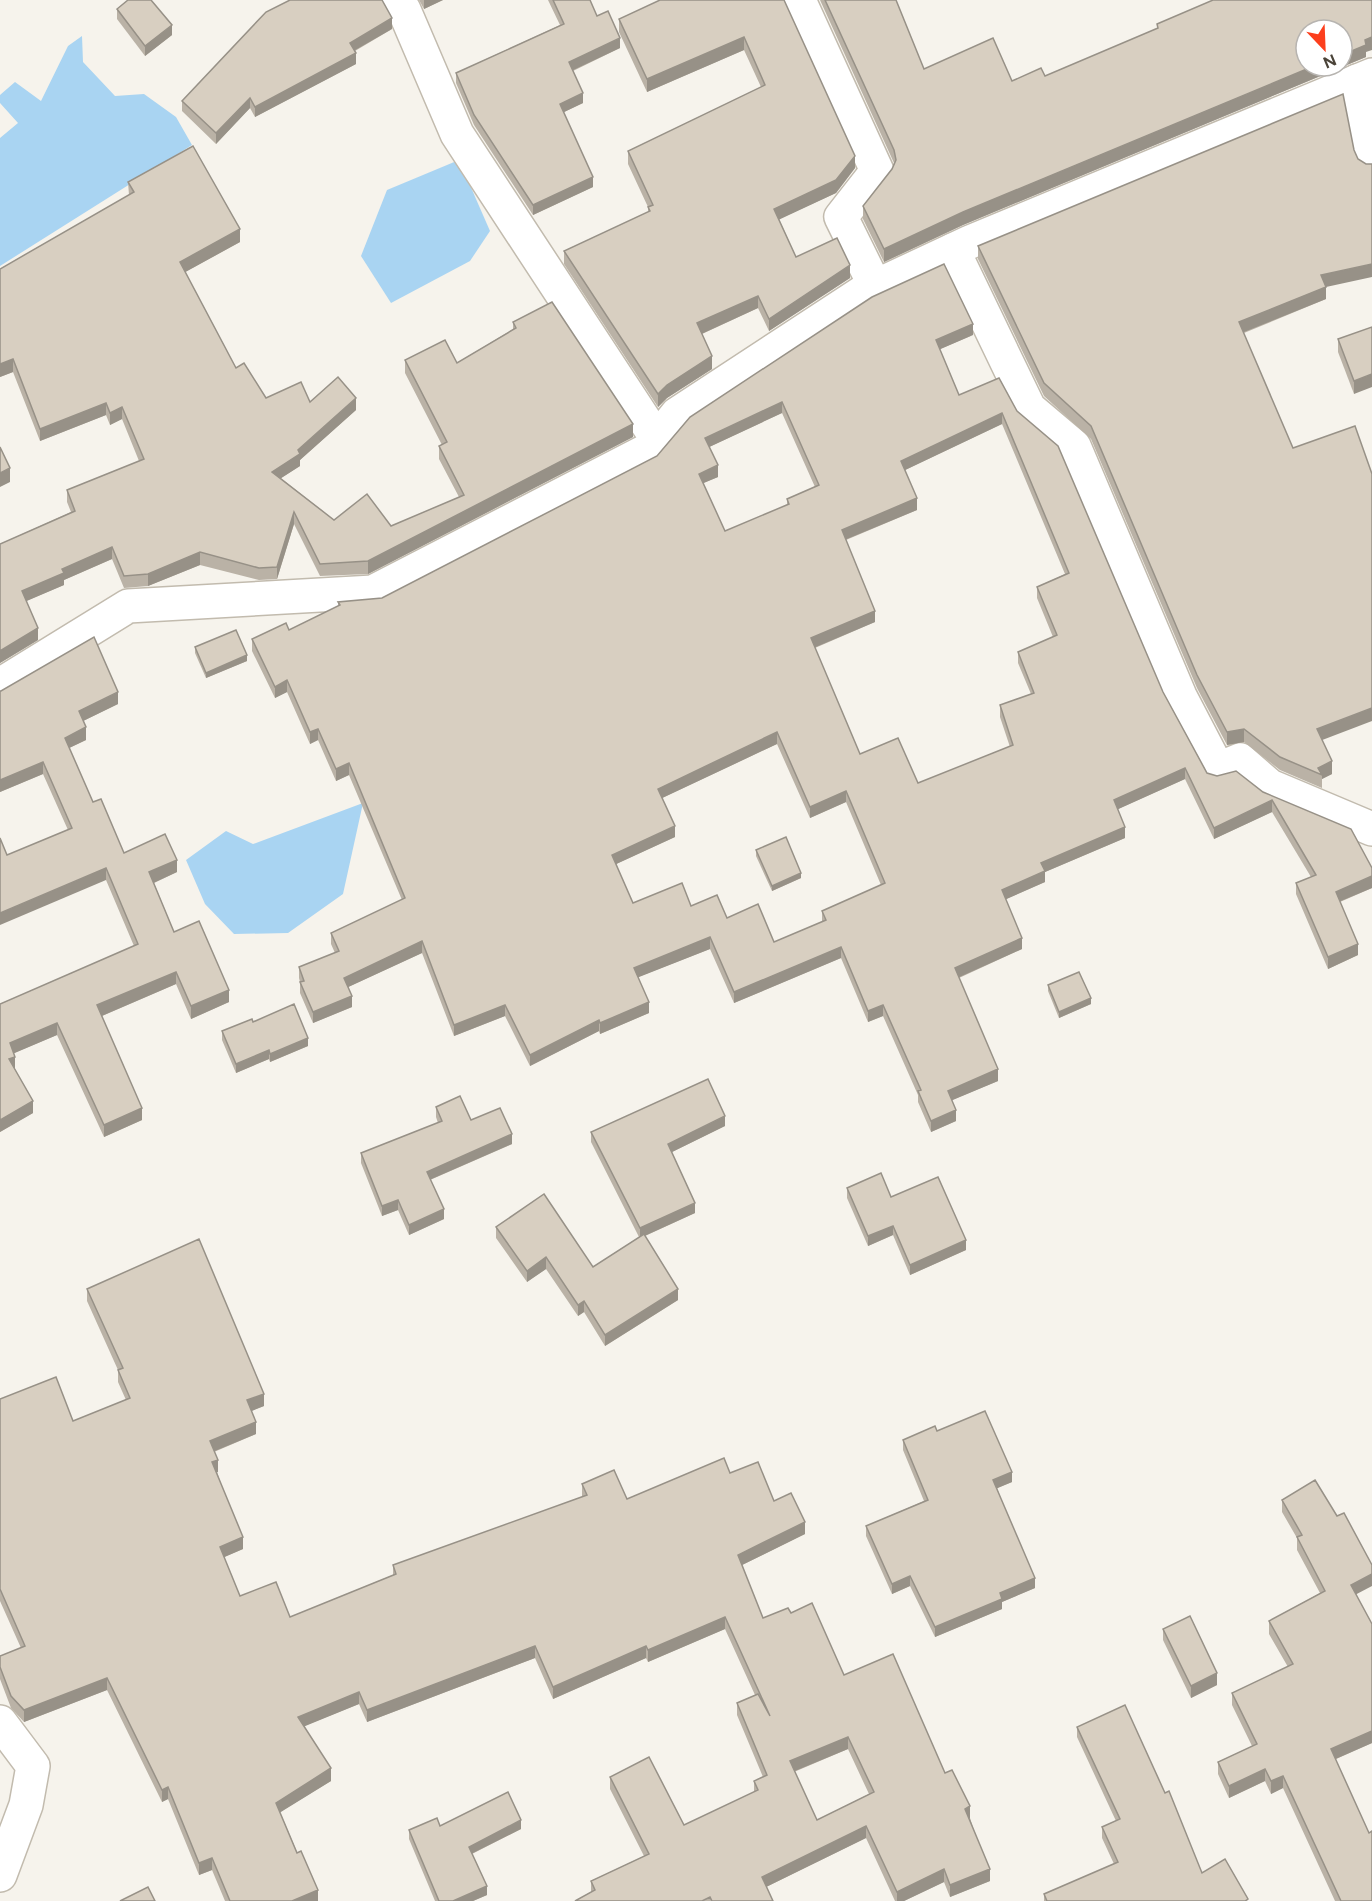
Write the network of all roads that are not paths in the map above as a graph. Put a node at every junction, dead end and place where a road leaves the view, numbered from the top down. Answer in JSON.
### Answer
{"nodes":[{"id":1,"x":397,"y":0,"type":"edge"},
{"id":2,"x":799,"y":0,"type":"edge"},
{"id":3,"x":1365,"y":78,"type":"edge"},
{"id":4,"x":1372,"y":159,"type":"edge"},
{"id":5,"x":953,"y":250,"type":"junction"},
{"id":6,"x":875,"y":286,"type":"junction"},
{"id":7,"x":657,"y":439,"type":"junction"},
{"id":8,"x":0,"y":685,"type":"edge"},
{"id":9,"x":1372,"y":829,"type":"edge"},
{"id":10,"x":0,"y":1722,"type":"edge"},
{"id":11,"x":0,"y":1875,"type":"edge"},
{"id":12,"x":0,"y":1897,"type":"edge"},
{"id":13,"x":4,"y":1901,"type":"edge"}],
"edges":[{"from":1,"to":7,"type":"street"},
{"from":2,"to":6,"type":"street"},
{"from":3,"to":4,"type":"street"},
{"from":3,"to":5,"type":"street"},
{"from":5,"to":6,"type":"street"},
{"from":5,"to":9,"type":"street"},
{"from":6,"to":7,"type":"street"},
{"from":7,"to":8,"type":"street"},
{"from":10,"to":11,"type":"street"},
{"from":12,"to":13,"type":"street"}]}
